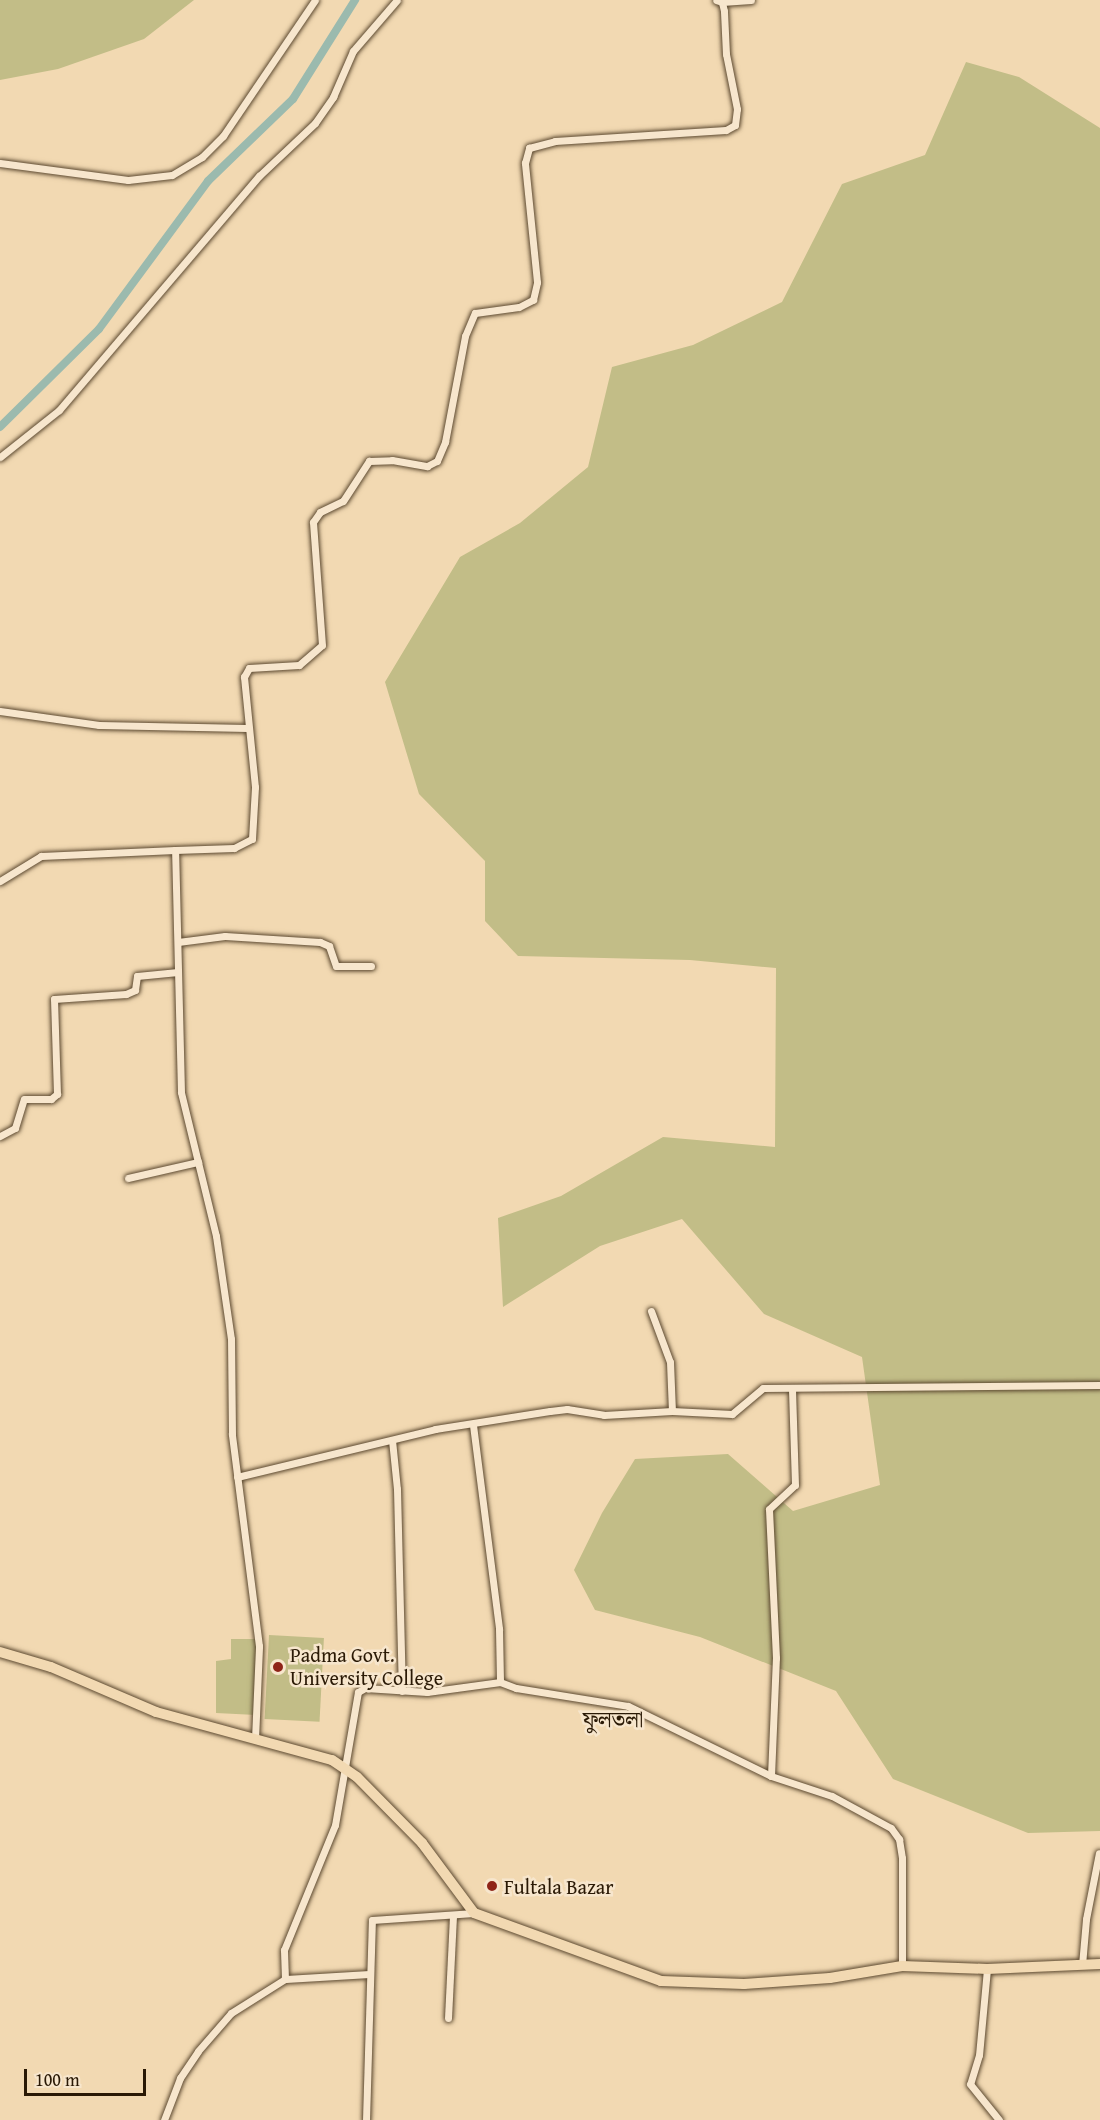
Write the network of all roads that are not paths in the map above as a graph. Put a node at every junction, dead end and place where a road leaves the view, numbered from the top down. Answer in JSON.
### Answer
{"nodes":[{"id":1,"x":315,"y":0,"type":"edge"},
{"id":2,"x":751,"y":0,"type":"edge"},
{"id":3,"x":395,"y":1,"type":"edge"},
{"id":4,"x":719,"y":1,"type":"edge"},
{"id":5,"x":0,"y":163,"type":"edge"},
{"id":6,"x":0,"y":457,"type":"edge"},
{"id":7,"x":0,"y":711,"type":"edge"},
{"id":8,"x":247,"y":728,"type":"junction"},
{"id":9,"x":175,"y":850,"type":"junction"},
{"id":10,"x":0,"y":881,"type":"edge"},
{"id":11,"x":178,"y":942,"type":"junction"},
{"id":12,"x":371,"y":966,"type":"dead end"},
{"id":13,"x":178,"y":972,"type":"junction"},
{"id":14,"x":0,"y":1136,"type":"edge"},
{"id":15,"x":198,"y":1162,"type":"junction"},
{"id":16,"x":128,"y":1178,"type":"dead end"},
{"id":17,"x":651,"y":1311,"type":"dead end"},
{"id":18,"x":1100,"y":1385,"type":"edge"},
{"id":19,"x":792,"y":1388,"type":"junction"},
{"id":20,"x":672,"y":1411,"type":"junction"},
{"id":21,"x":473,"y":1425,"type":"junction"},
{"id":22,"x":392,"y":1440,"type":"junction"},
{"id":23,"x":237,"y":1477,"type":"junction"},
{"id":24,"x":0,"y":1652,"type":"edge"},
{"id":25,"x":500,"y":1682,"type":"junction"},
{"id":26,"x":402,"y":1690,"type":"junction"},
{"id":27,"x":255,"y":1739,"type":"junction"},
{"id":28,"x":347,"y":1770,"type":"junction"},
{"id":29,"x":771,"y":1776,"type":"junction"},
{"id":30,"x":1099,"y":1853,"type":"edge"},
{"id":31,"x":474,"y":1913,"type":"junction"},
{"id":32,"x":453,"y":1916,"type":"junction"},
{"id":33,"x":1100,"y":1964,"type":"edge"},
{"id":34,"x":1082,"y":1965,"type":"junction"},
{"id":35,"x":902,"y":1966,"type":"junction"},
{"id":36,"x":987,"y":1969,"type":"junction"},
{"id":37,"x":370,"y":1974,"type":"junction"},
{"id":38,"x":285,"y":1979,"type":"junction"},
{"id":39,"x":448,"y":2018,"type":"dead end"},
{"id":40,"x":164,"y":2120,"type":"edge"},
{"id":41,"x":366,"y":2120,"type":"edge"},
{"id":42,"x":999,"y":2120,"type":"edge"}],
"edges":[{"from":1,"to":5,"type":"street"},
{"from":2,"to":4,"type":"street"},
{"from":3,"to":6,"type":"street"},
{"from":4,"to":8,"type":"street"},
{"from":7,"to":8,"type":"street"},
{"from":8,"to":9,"type":"street"},
{"from":9,"to":10,"type":"street"},
{"from":9,"to":11,"type":"street"},
{"from":11,"to":12,"type":"street"},
{"from":11,"to":13,"type":"street"},
{"from":13,"to":14,"type":"street"},
{"from":13,"to":15,"type":"street"},
{"from":15,"to":16,"type":"street"},
{"from":15,"to":23,"type":"street"},
{"from":17,"to":20,"type":"street"},
{"from":18,"to":19,"type":"street"},
{"from":19,"to":20,"type":"street"},
{"from":19,"to":29,"type":"street"},
{"from":20,"to":21,"type":"street"},
{"from":21,"to":22,"type":"street"},
{"from":21,"to":25,"type":"street"},
{"from":22,"to":23,"type":"street"},
{"from":22,"to":26,"type":"street"},
{"from":23,"to":27,"type":"street"},
{"from":24,"to":27,"type":"main road"},
{"from":25,"to":26,"type":"street"},
{"from":25,"to":29,"type":"street"},
{"from":26,"to":28,"type":"street"},
{"from":27,"to":28,"type":"main road"},
{"from":28,"to":31,"type":"main road"},
{"from":28,"to":38,"type":"street"},
{"from":29,"to":35,"type":"street"},
{"from":30,"to":34,"type":"street"},
{"from":31,"to":32,"type":"street"},
{"from":31,"to":35,"type":"main road"},
{"from":32,"to":37,"type":"street"},
{"from":32,"to":39,"type":"street"},
{"from":33,"to":34,"type":"main road"},
{"from":34,"to":36,"type":"main road"},
{"from":35,"to":36,"type":"main road"},
{"from":36,"to":42,"type":"street"},
{"from":37,"to":38,"type":"street"},
{"from":37,"to":41,"type":"street"},
{"from":38,"to":40,"type":"street"}]}
